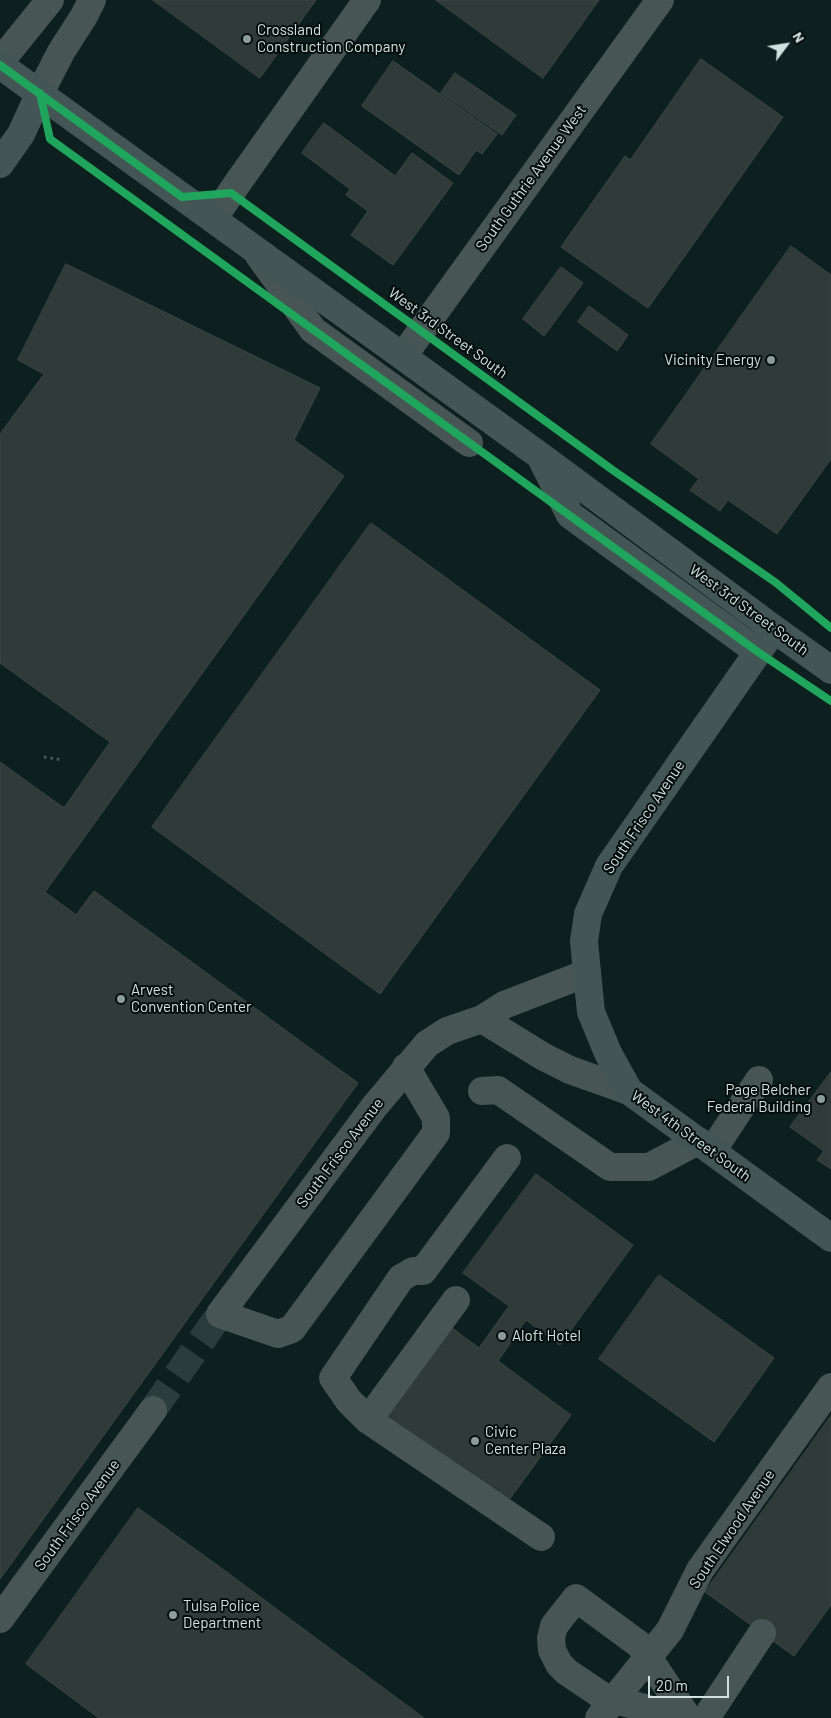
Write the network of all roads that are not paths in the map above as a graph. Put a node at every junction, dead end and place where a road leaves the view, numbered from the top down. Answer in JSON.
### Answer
{"nodes":[{"id":1,"x":50,"y":0,"type":"edge"},
{"id":2,"x":92,"y":0,"type":"edge"},
{"id":3,"x":367,"y":0,"type":"edge"},
{"id":4,"x":660,"y":0,"type":"edge"},
{"id":5,"x":0,"y":63,"type":"edge"},
{"id":6,"x":40,"y":93,"type":"junction"},
{"id":7,"x":0,"y":164,"type":"edge"},
{"id":8,"x":213,"y":219,"type":"junction"},
{"id":9,"x":254,"y":248,"type":"junction"},
{"id":10,"x":403,"y":356,"type":"junction"},
{"id":11,"x":469,"y":443,"type":"dead end"},
{"id":12,"x":539,"y":454,"type":"junction"},
{"id":13,"x":774,"y":629,"type":"junction"},
{"id":14,"x":758,"y":652,"type":"junction"},
{"id":15,"x":831,"y":670,"type":"edge"},
{"id":16,"x":587,"y":974,"type":"junction"},
{"id":17,"x":482,"y":1019,"type":"junction"},
{"id":18,"x":406,"y":1067,"type":"junction"},
{"id":19,"x":758,"y":1080,"type":"dead end"},
{"id":20,"x":482,"y":1091,"type":"dead end"},
{"id":21,"x":629,"y":1092,"type":"junction"},
{"id":22,"x":705,"y":1146,"type":"junction"},
{"id":23,"x":507,"y":1158,"type":"dead end"},
{"id":24,"x":831,"y":1238,"type":"edge"},
{"id":25,"x":456,"y":1300,"type":"dead end"},
{"id":26,"x":831,"y":1388,"type":"edge"},
{"id":27,"x":153,"y":1410,"type":"tunnel mouth"},
{"id":28,"x":368,"y":1420,"type":"junction"},
{"id":29,"x":541,"y":1537,"type":"dead end"},
{"id":30,"x":0,"y":1619,"type":"edge"},
{"id":31,"x":762,"y":1633,"type":"dead end"},
{"id":32,"x":654,"y":1667,"type":"junction"},
{"id":33,"x":629,"y":1704,"type":"junction"},
{"id":34,"x":599,"y":1718,"type":"edge"},
{"id":35,"x":682,"y":1718,"type":"edge"},
{"id":36,"x":688,"y":1718,"type":"edge"},
{"id":37,"x":706,"y":1718,"type":"edge"}],
"edges":[{"from":1,"to":5,"type":"street"},
{"from":2,"to":6,"type":"street"},
{"from":3,"to":8,"type":"street"},
{"from":4,"to":10,"type":"street","name":"South Guthrie Avenue West"},
{"from":5,"to":6,"type":"main road","name":"West 3rd Street South"},
{"from":6,"to":7,"type":"main road"},
{"from":6,"to":8,"type":"main road","name":"West 3rd Street South"},
{"from":8,"to":9,"type":"main road","name":"West 3rd Street South"},
{"from":9,"to":10,"type":"main road","name":"West 3rd Street South"},
{"from":9,"to":11,"type":"street"},
{"from":10,"to":12,"type":"main road","name":"West 3rd Street South"},
{"from":12,"to":13,"type":"main road","name":"West 3rd Street South"},
{"from":12,"to":14,"type":"main road"},
{"from":13,"to":14,"type":"main road","name":"South Frisco Avenue"},
{"from":13,"to":15,"type":"main road","name":"West 3rd Street South"},
{"from":14,"to":16,"type":"main road","name":"South Frisco Avenue"},
{"from":16,"to":17,"type":"street","name":"South Frisco Avenue"},
{"from":16,"to":21,"type":"main road","name":"West 4th Street South"},
{"from":17,"to":18,"type":"street","name":"South Frisco Avenue"},
{"from":17,"to":21,"type":"street"},
{"from":18,"to":18,"type":"street","name":"South Frisco Avenue"},
{"from":19,"to":22,"type":"street"},
{"from":20,"to":22,"type":"street"},
{"from":21,"to":22,"type":"main road","name":"West 4th Street South"},
{"from":22,"to":24,"type":"main road","name":"West 4th Street South"},
{"from":23,"to":28,"type":"street"},
{"from":25,"to":28,"type":"street"},
{"from":26,"to":34,"type":"street","name":"South Elwood Avenue"},
{"from":27,"to":30,"type":"street","name":"South Frisco Avenue"},
{"from":28,"to":29,"type":"street"},
{"from":31,"to":37,"type":"street"},
{"from":32,"to":33,"type":"street"},
{"from":32,"to":33,"type":"street"},
{"from":32,"to":36,"type":"street"},
{"from":33,"to":35,"type":"street"}]}
